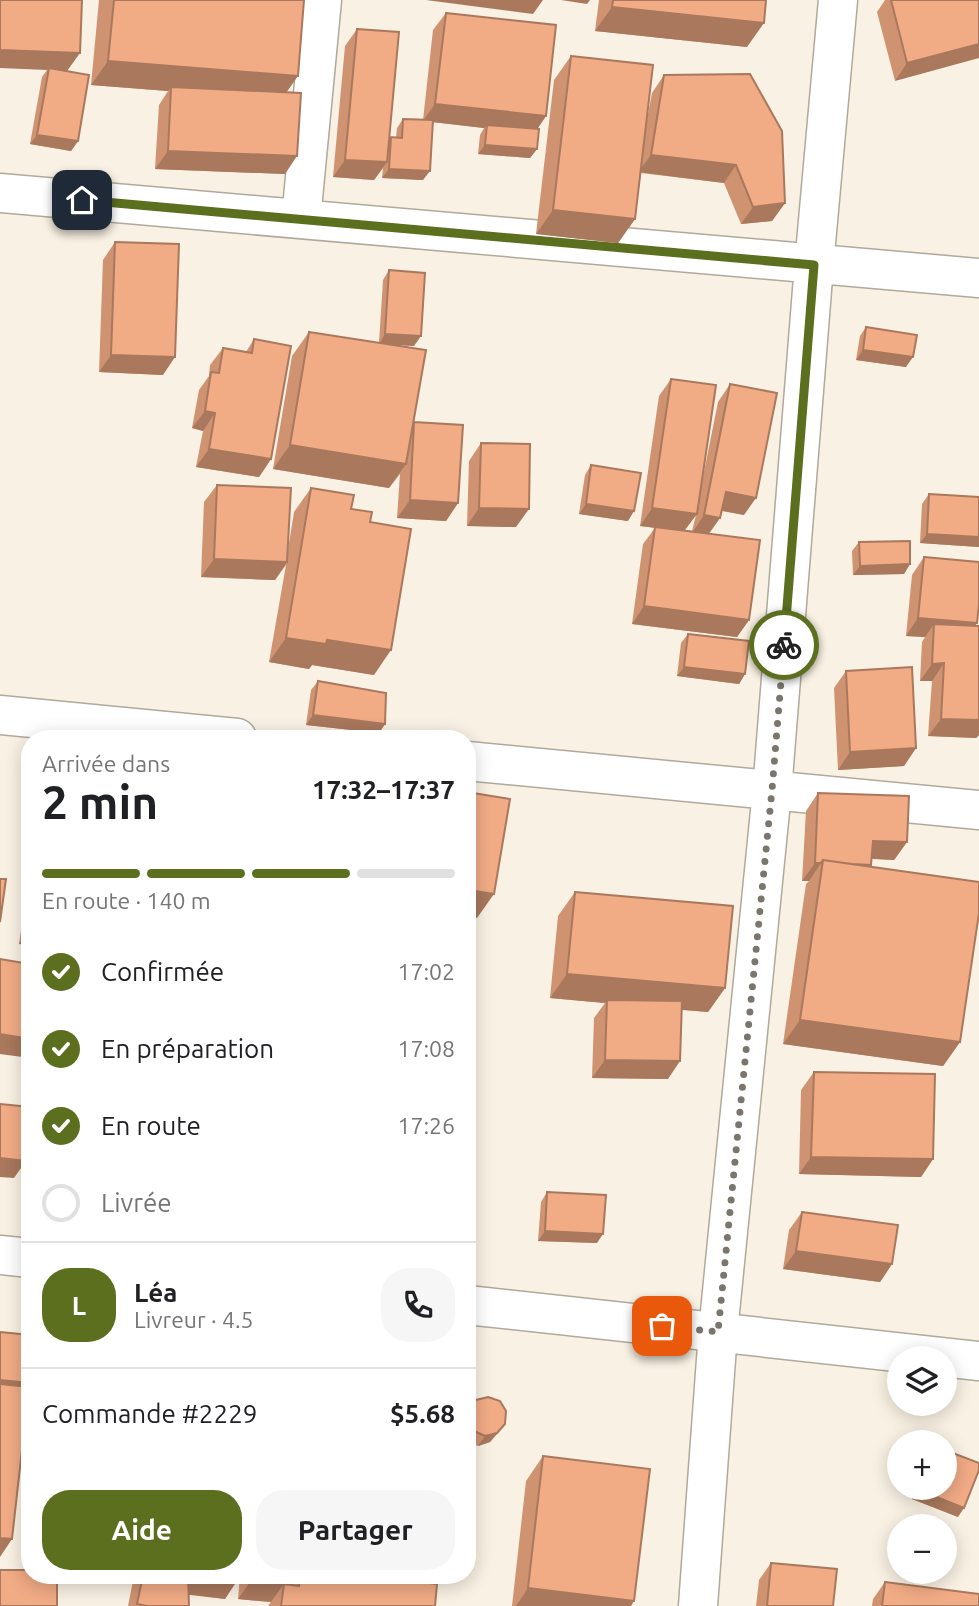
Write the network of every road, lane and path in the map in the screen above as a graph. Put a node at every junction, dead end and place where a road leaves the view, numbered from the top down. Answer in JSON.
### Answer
{"nodes":[{"id":1,"x":322,"y":0,"type":"edge"},
{"id":2,"x":838,"y":0,"type":"edge"},
{"id":3,"x":0,"y":193,"type":"edge"},
{"id":4,"x":302,"y":219,"type":"junction"},
{"id":5,"x":814,"y":265,"type":"junction"},
{"id":6,"x":979,"y":278,"type":"edge"},
{"id":7,"x":0,"y":715,"type":"edge"},
{"id":8,"x":155,"y":730,"type":"edge"},
{"id":9,"x":476,"y":762,"type":"edge"},
{"id":10,"x":772,"y":790,"type":"junction"},
{"id":11,"x":979,"y":810,"type":"edge"},
{"id":12,"x":0,"y":1255,"type":"edge"},
{"id":13,"x":21,"y":1257,"type":"edge"},
{"id":14,"x":476,"y":1306,"type":"edge"},
{"id":15,"x":718,"y":1332,"type":"junction"},
{"id":16,"x":979,"y":1361,"type":"edge"},
{"id":17,"x":698,"y":1606,"type":"edge"}],
"edges":[{"from":1,"to":4,"type":"street"},
{"from":2,"to":5,"type":"street"},
{"from":3,"to":4,"type":"street"},
{"from":4,"to":5,"type":"street"},
{"from":5,"to":6,"type":"street"},
{"from":5,"to":10,"type":"street"},
{"from":7,"to":8,"type":"street"},
{"from":9,"to":10,"type":"street"},
{"from":10,"to":11,"type":"street"},
{"from":10,"to":15,"type":"street"},
{"from":12,"to":13,"type":"street"},
{"from":14,"to":15,"type":"street"},
{"from":15,"to":16,"type":"street"},
{"from":15,"to":17,"type":"street"}]}
